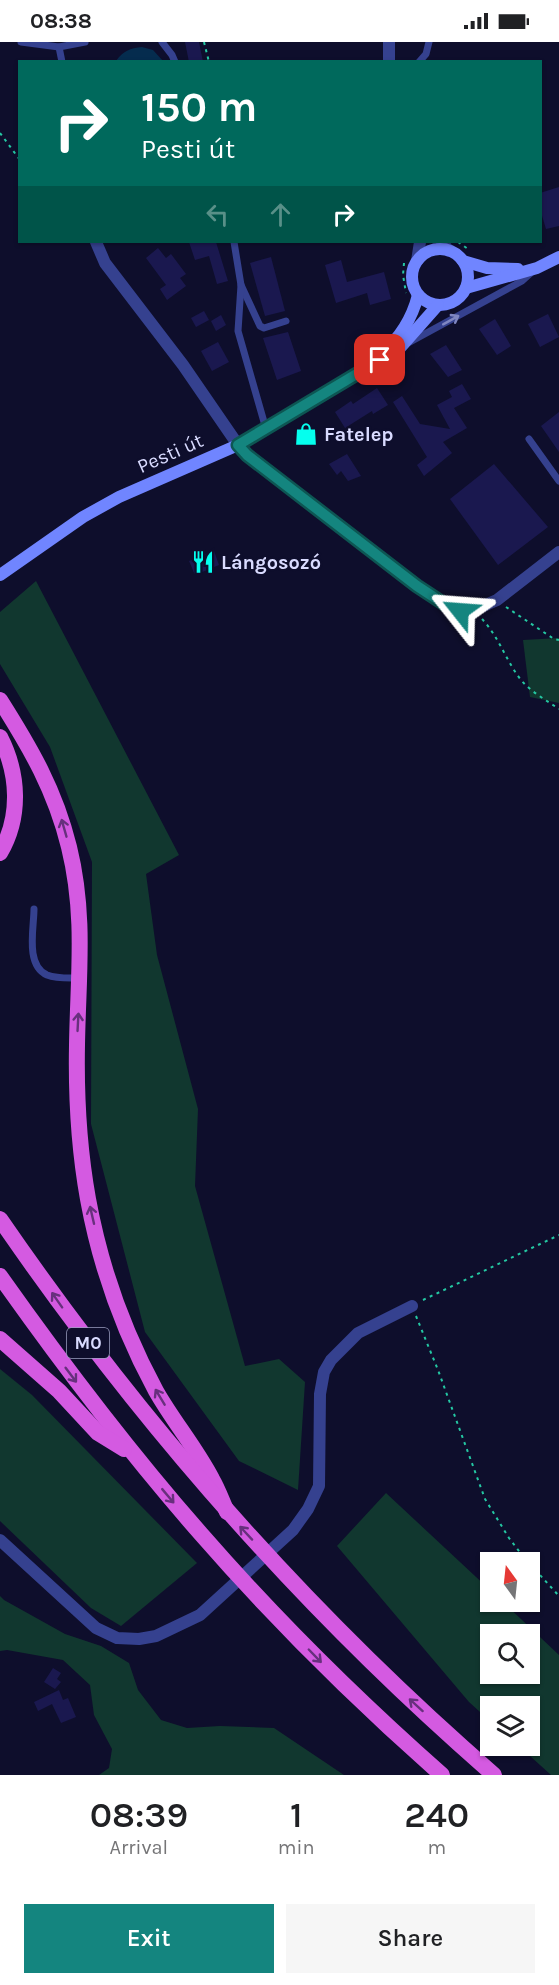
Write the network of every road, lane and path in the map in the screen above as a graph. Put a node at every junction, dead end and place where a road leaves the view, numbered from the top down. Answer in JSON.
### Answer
{"nodes":[{"id":1,"x":21,"y":42,"type":"edge"},
{"id":2,"x":85,"y":42,"type":"edge"},
{"id":3,"x":162,"y":42,"type":"edge"},
{"id":4,"x":204,"y":42,"type":"edge"},
{"id":5,"x":389,"y":42,"type":"edge"},
{"id":6,"x":429,"y":42,"type":"edge"},
{"id":7,"x":62,"y":45,"type":"edge"},
{"id":8,"x":174,"y":60,"type":"edge"},
{"id":9,"x":208,"y":60,"type":"edge"},
{"id":10,"x":389,"y":60,"type":"edge"},
{"id":11,"x":421,"y":60,"type":"edge"},
{"id":12,"x":0,"y":133,"type":"edge"},
{"id":13,"x":18,"y":157,"type":"edge"},
{"id":14,"x":96,"y":243,"type":"edge"},
{"id":15,"x":234,"y":243,"type":"edge"},
{"id":16,"x":420,"y":243,"type":"edge"},
{"id":17,"x":445,"y":246,"type":"edge"},
{"id":18,"x":559,"y":257,"type":"edge"},
{"id":19,"x":411,"y":260,"type":"junction"},
{"id":20,"x":463,"y":261,"type":"junction"},
{"id":21,"x":537,"y":268,"type":"junction"},
{"id":22,"x":241,"y":285,"type":"junction"},
{"id":23,"x":466,"y":288,"type":"junction"},
{"id":24,"x":412,"y":296,"type":"junction"},
{"id":25,"x":438,"y":305,"type":"junction"},
{"id":26,"x":286,"y":321,"type":"dead end"},
{"id":27,"x":400,"y":348,"type":"junction"},
{"id":28,"x":364,"y":368,"type":"junction"},
{"id":29,"x":266,"y":429,"type":"junction"},
{"id":30,"x":529,"y":439,"type":"dead end"},
{"id":31,"x":238,"y":445,"type":"junction"},
{"id":32,"x":559,"y":481,"type":"edge"},
{"id":33,"x":559,"y":552,"type":"edge"},
{"id":34,"x":25,"y":558,"type":"junction"},
{"id":35,"x":0,"y":575,"type":"edge"},
{"id":36,"x":0,"y":586,"type":"edge"},
{"id":37,"x":497,"y":600,"type":"junction"},
{"id":38,"x":474,"y":610,"type":"junction"},
{"id":39,"x":559,"y":640,"type":"edge"},
{"id":40,"x":0,"y":700,"type":"edge"},
{"id":41,"x":559,"y":709,"type":"edge"},
{"id":42,"x":0,"y":737,"type":"edge"},
{"id":43,"x":0,"y":853,"type":"edge"},
{"id":44,"x":34,"y":909,"type":"dead end"},
{"id":45,"x":80,"y":978,"type":"junction"},
{"id":46,"x":0,"y":1219,"type":"edge"},
{"id":47,"x":559,"y":1235,"type":"edge"},
{"id":48,"x":0,"y":1276,"type":"edge"},
{"id":49,"x":412,"y":1306,"type":"junction"},
{"id":50,"x":0,"y":1339,"type":"edge"},
{"id":51,"x":135,"y":1456,"type":"junction"},
{"id":52,"x":227,"y":1512,"type":"junction"},
{"id":53,"x":0,"y":1540,"type":"edge"},
{"id":54,"x":520,"y":1552,"type":"edge"},
{"id":55,"x":540,"y":1576,"type":"edge"},
{"id":56,"x":559,"y":1596,"type":"edge"},
{"id":57,"x":442,"y":1775,"type":"edge"},
{"id":58,"x":494,"y":1775,"type":"edge"}],
"edges":[{"from":1,"to":7,"type":"lane"},
{"from":2,"to":7,"type":"lane"},
{"from":3,"to":8,"type":"lane"},
{"from":4,"to":9,"type":"path"},
{"from":5,"to":10,"type":"street"},
{"from":6,"to":11,"type":"lane"},
{"from":12,"to":13,"type":"path"},
{"from":14,"to":31,"type":"street"},
{"from":15,"to":22,"type":"lane"},
{"from":16,"to":19,"type":"street"},
{"from":17,"to":19,"type":"main road"},
{"from":17,"to":20,"type":"main road"},
{"from":18,"to":21,"type":"main road"},
{"from":19,"to":24,"type":"main road"},
{"from":19,"to":24,"type":"path"},
{"from":20,"to":21,"type":"main road"},
{"from":20,"to":23,"type":"main road"},
{"from":21,"to":23,"type":"main road"},
{"from":27,"to":21,"type":"lane","one_way":true},
{"from":22,"to":26,"type":"lane"},
{"from":22,"to":29,"type":"lane"},
{"from":23,"to":25,"type":"main road"},
{"from":24,"to":25,"type":"main road"},
{"from":24,"to":28,"type":"main road","name":"Pesti út"},
{"from":25,"to":27,"type":"main road","name":"Pesti út"},
{"from":27,"to":28,"type":"main road","name":"Pesti út"},
{"from":28,"to":29,"type":"main road","name":"Pesti út"},
{"from":29,"to":31,"type":"main road","name":"Pesti út"},
{"from":30,"to":32,"type":"lane"},
{"from":31,"to":34,"type":"main road","name":"Pesti út"},
{"from":31,"to":38,"type":"street"},
{"from":33,"to":37,"type":"street"},
{"from":34,"to":35,"type":"main road"},
{"from":34,"to":36,"type":"main road"},
{"from":37,"to":38,"type":"street"},
{"from":37,"to":39,"type":"path"},
{"from":38,"to":41,"type":"path"},
{"from":45,"to":40,"type":"highway","one_way":true},
{"from":42,"to":43,"type":"highway"},
{"from":44,"to":45,"type":"lane"},
{"from":52,"to":45,"type":"highway","one_way":true},
{"from":52,"to":46,"type":"highway","number":"M0","one_way":true},
{"from":47,"to":49,"type":"path"},
{"from":48,"to":51,"type":"highway","number":"M0","one_way":true},
{"from":49,"to":53,"type":"street"},
{"from":49,"to":54,"type":"path"},
{"from":50,"to":51,"type":"highway"},
{"from":51,"to":57,"type":"highway","number":"M0","one_way":true},
{"from":58,"to":52,"type":"highway","number":"M0","one_way":true},
{"from":55,"to":56,"type":"path"}]}
